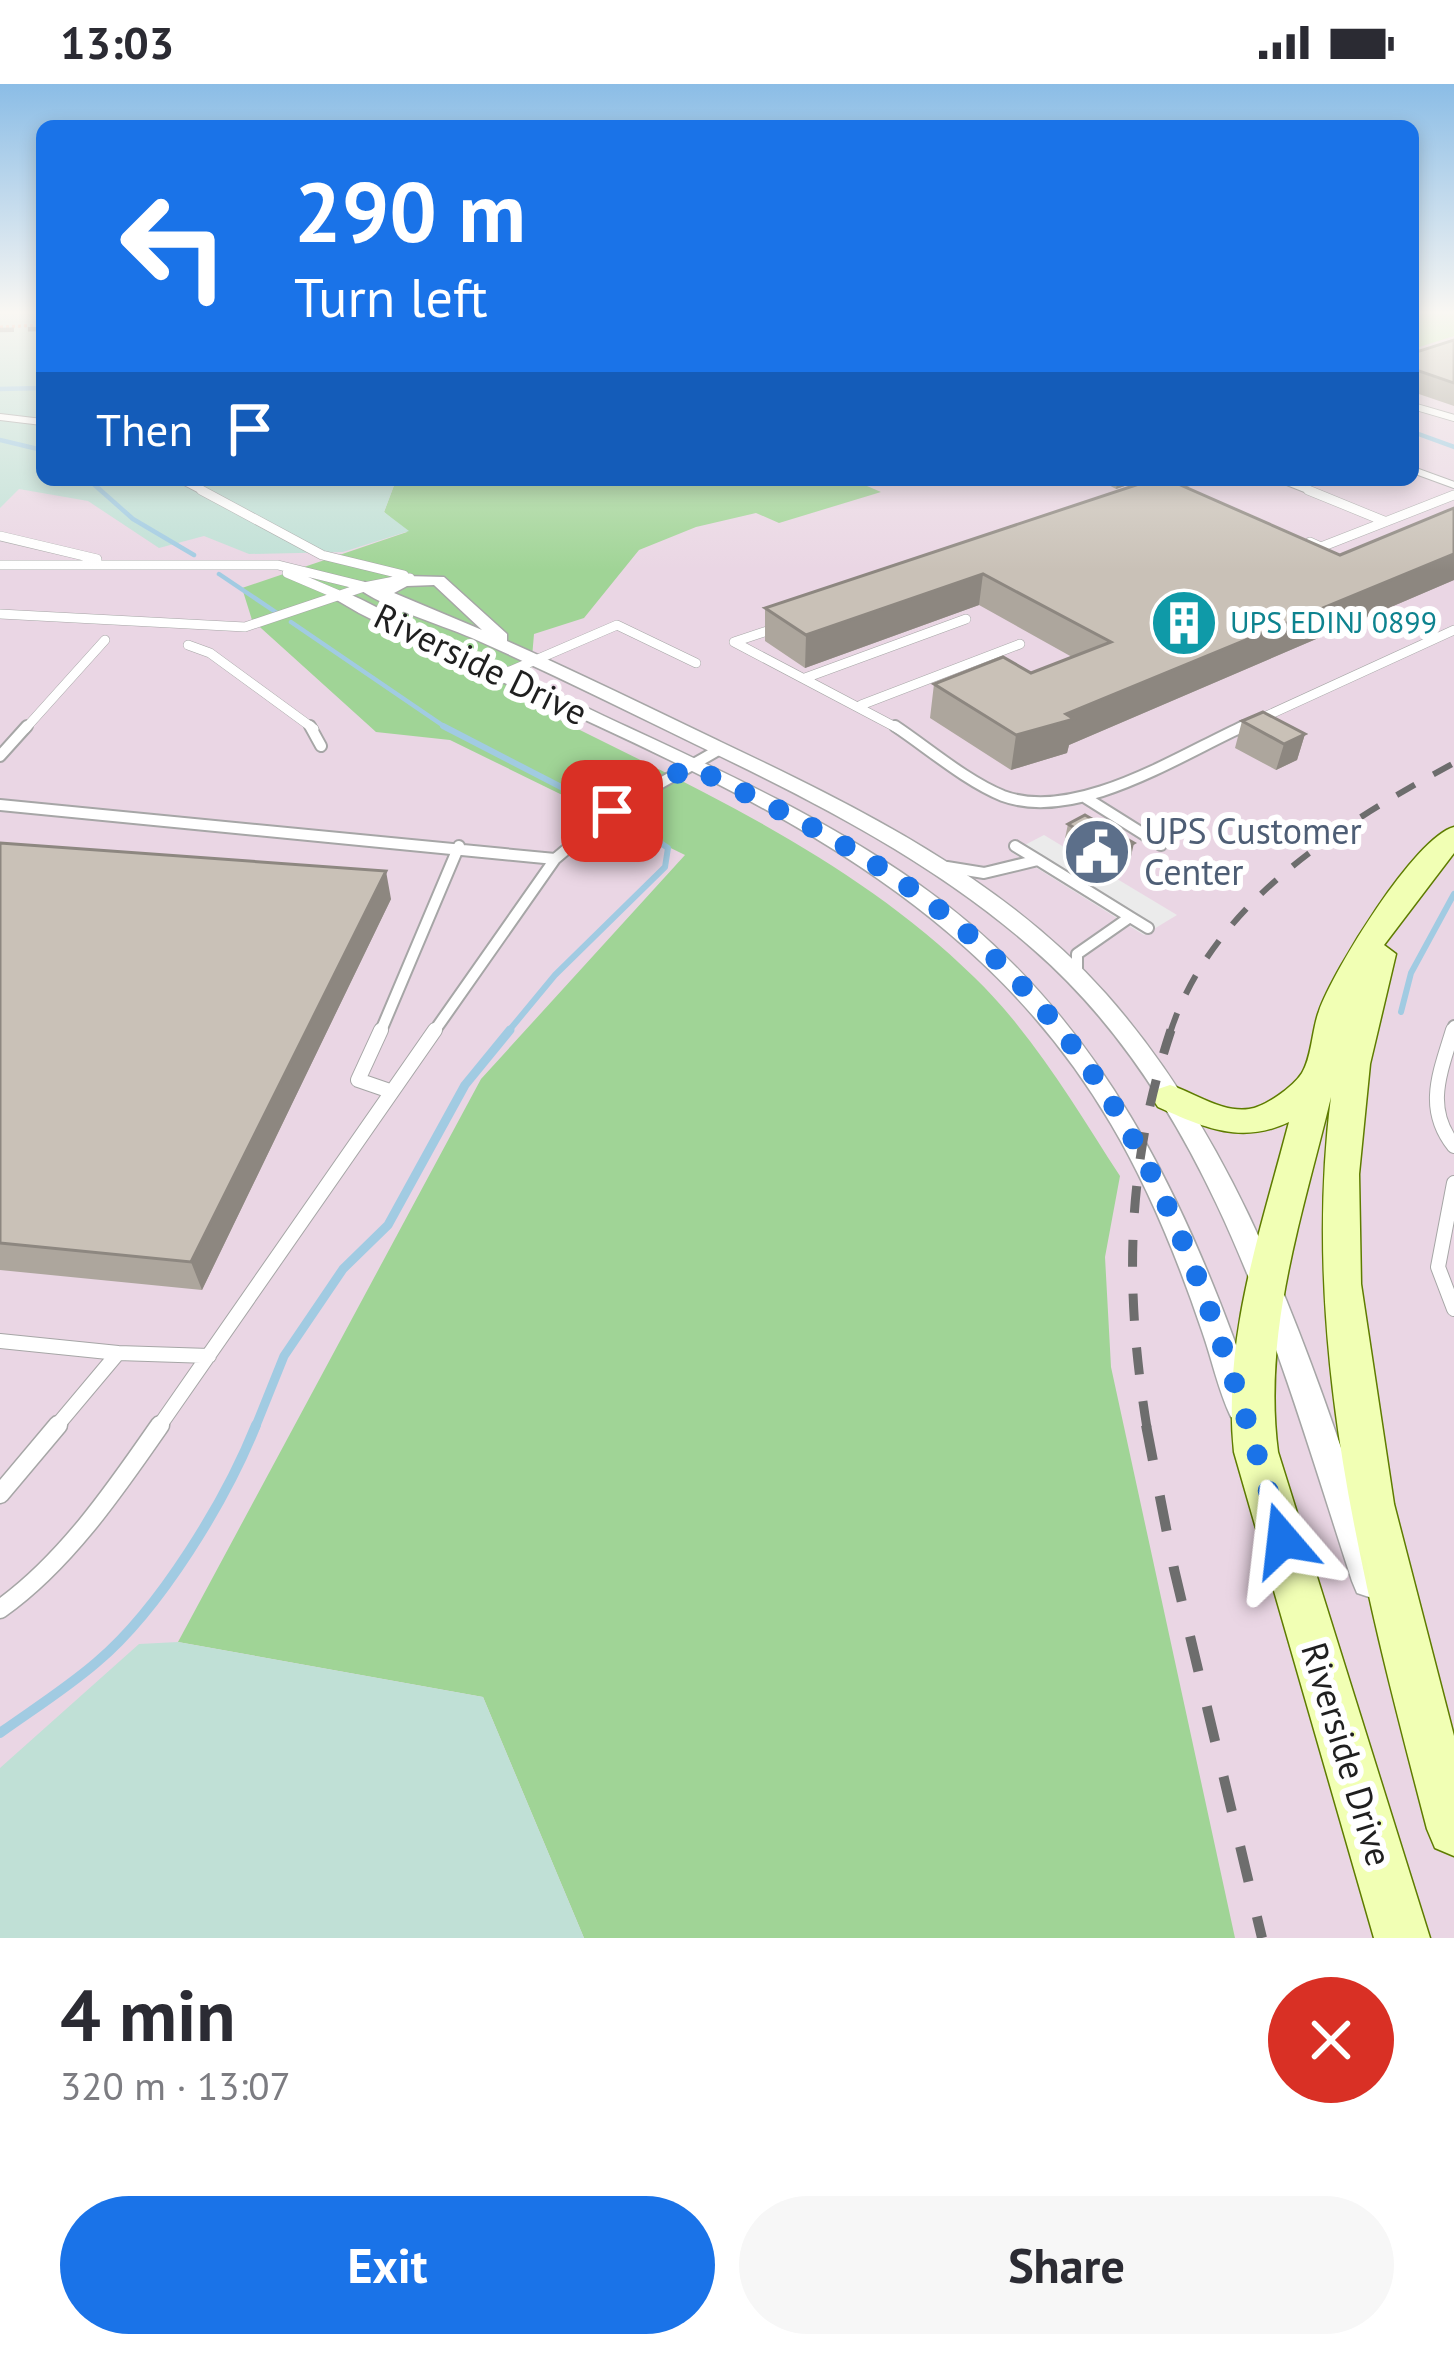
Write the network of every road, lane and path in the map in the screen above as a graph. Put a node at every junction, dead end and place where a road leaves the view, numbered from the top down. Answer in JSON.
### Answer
{"nodes":[{"id":1,"x":1419,"y":408,"type":"edge"},
{"id":2,"x":0,"y":418,"type":"edge"},
{"id":3,"x":1454,"y":418,"type":"edge"},
{"id":4,"x":36,"y":421,"type":"edge"},
{"id":5,"x":1419,"y":472,"type":"edge"},
{"id":6,"x":1454,"y":485,"type":"edge"},
{"id":7,"x":192,"y":486,"type":"edge"},
{"id":8,"x":1179,"y":486,"type":"joint"},
{"id":9,"x":1297,"y":486,"type":"edge"},
{"id":10,"x":1159,"y":493,"type":"edge"},
{"id":11,"x":1199,"y":494,"type":"edge"},
{"id":12,"x":1454,"y":495,"type":"edge"},
{"id":13,"x":1385,"y":522,"type":"junction"},
{"id":14,"x":0,"y":536,"type":"edge"},
{"id":15,"x":1301,"y":538,"type":"edge"},
{"id":16,"x":122,"y":564,"type":"junction"},
{"id":17,"x":0,"y":565,"type":"edge"},
{"id":18,"x":245,"y":565,"type":"junction"},
{"id":19,"x":417,"y":578,"type":"junction"},
{"id":20,"x":364,"y":597,"type":"junction"},
{"id":21,"x":314,"y":607,"type":"junction"},
{"id":22,"x":0,"y":614,"type":"edge"},
{"id":23,"x":967,"y":619,"type":"dead end"},
{"id":24,"x":779,"y":627,"type":"edge"},
{"id":25,"x":1454,"y":630,"type":"edge"},
{"id":26,"x":105,"y":640,"type":"dead end"},
{"id":27,"x":1020,"y":644,"type":"dead end"},
{"id":28,"x":188,"y":645,"type":"dead end"},
{"id":29,"x":533,"y":659,"type":"junction"},
{"id":30,"x":696,"y":663,"type":"dead end"},
{"id":31,"x":503,"y":674,"type":"junction"},
{"id":32,"x":805,"y":678,"type":"junction"},
{"id":33,"x":861,"y":705,"type":"junction"},
{"id":34,"x":321,"y":746,"type":"dead end"},
{"id":35,"x":720,"y":749,"type":"junction"},
{"id":36,"x":0,"y":756,"type":"edge"},
{"id":37,"x":690,"y":766,"type":"junction"},
{"id":38,"x":1086,"y":798,"type":"junction"},
{"id":39,"x":0,"y":805,"type":"edge"},
{"id":40,"x":1454,"y":836,"type":"edge"},
{"id":41,"x":1161,"y":845,"type":"dead end"},
{"id":42,"x":459,"y":846,"type":"junction"},
{"id":43,"x":1016,"y":846,"type":"dead end"},
{"id":44,"x":555,"y":859,"type":"junction"},
{"id":45,"x":1038,"y":860,"type":"junction"},
{"id":46,"x":940,"y":866,"type":"junction"},
{"id":47,"x":1392,"y":916,"type":"junction"},
{"id":48,"x":1130,"y":917,"type":"junction"},
{"id":49,"x":1148,"y":928,"type":"dead end"},
{"id":50,"x":1077,"y":980,"type":"junction"},
{"id":51,"x":1454,"y":1026,"type":"edge"},
{"id":52,"x":1315,"y":1081,"type":"junction"},
{"id":53,"x":390,"y":1091,"type":"junction"},
{"id":54,"x":1170,"y":1098,"type":"junction"},
{"id":55,"x":1454,"y":1146,"type":"edge"},
{"id":56,"x":1453,"y":1194,"type":"edge"},
{"id":57,"x":1266,"y":1287,"type":"junction"},
{"id":58,"x":1454,"y":1309,"type":"edge"},
{"id":59,"x":0,"y":1341,"type":"edge"},
{"id":60,"x":118,"y":1353,"type":"junction"},
{"id":61,"x":209,"y":1356,"type":"junction"},
{"id":62,"x":1256,"y":1452,"type":"junction"},
{"id":63,"x":0,"y":1494,"type":"edge"},
{"id":64,"x":0,"y":1609,"type":"edge"},
{"id":65,"x":1454,"y":1831,"type":"edge"},
{"id":66,"x":1402,"y":1938,"type":"edge"}],
"edges":[{"from":1,"to":3,"type":"lane"},
{"from":2,"to":4,"type":"lane"},
{"from":5,"to":6,"type":"lane"},
{"from":7,"to":19,"type":"lane"},
{"from":8,"to":10,"type":"lane"},
{"from":8,"to":11,"type":"lane"},
{"from":9,"to":13,"type":"lane"},
{"from":12,"to":13,"type":"lane"},
{"from":13,"to":15,"type":"lane"},
{"from":14,"to":16,"type":"lane"},
{"from":16,"to":17,"type":"lane"},
{"from":16,"to":18,"type":"lane"},
{"from":18,"to":20,"type":"lane"},
{"from":18,"to":20,"type":"lane"},
{"from":19,"to":20,"type":"street"},
{"from":19,"to":29,"type":"street"},
{"from":20,"to":21,"type":"lane"},
{"from":20,"to":21,"type":"lane"},
{"from":20,"to":29,"type":"street","name":"Riverside Drive"},
{"from":20,"to":31,"type":"street","name":"Riverside Drive"},
{"from":21,"to":22,"type":"lane"},
{"from":23,"to":32,"type":"lane"},
{"from":24,"to":32,"type":"lane"},
{"from":25,"to":38,"type":"lane"},
{"from":26,"to":36,"type":"lane"},
{"from":27,"to":33,"type":"lane"},
{"from":28,"to":34,"type":"lane"},
{"from":29,"to":30,"type":"lane"},
{"from":29,"to":31,"type":"lane"},
{"from":29,"to":35,"type":"street","name":"Riverside Drive"},
{"from":31,"to":37,"type":"street","name":"Riverside Drive"},
{"from":32,"to":33,"type":"lane"},
{"from":33,"to":38,"type":"lane"},
{"from":35,"to":37,"type":"lane"},
{"from":35,"to":46,"type":"street","name":"Riverside Drive"},
{"from":37,"to":44,"type":"lane"},
{"from":37,"to":62,"type":"street","name":"Riverside Drive"},
{"from":38,"to":41,"type":"lane"},
{"from":39,"to":42,"type":"lane"},
{"from":40,"to":47,"type":"main road"},
{"from":42,"to":44,"type":"lane"},
{"from":42,"to":53,"type":"lane"},
{"from":43,"to":45,"type":"lane"},
{"from":44,"to":53,"type":"lane"},
{"from":45,"to":46,"type":"lane"},
{"from":45,"to":48,"type":"lane"},
{"from":46,"to":50,"type":"street","name":"Riverside Drive"},
{"from":47,"to":52,"type":"main road"},
{"from":47,"to":65,"type":"main road"},
{"from":48,"to":49,"type":"lane"},
{"from":48,"to":50,"type":"lane"},
{"from":50,"to":54,"type":"street","name":"Riverside Drive"},
{"from":51,"to":55,"type":"lane"},
{"from":52,"to":54,"type":"main road"},
{"from":52,"to":57,"type":"main road"},
{"from":53,"to":61,"type":"lane"},
{"from":54,"to":57,"type":"street","name":"Riverside Drive"},
{"from":56,"to":58,"type":"lane"},
{"from":57,"to":62,"type":"main road"},
{"from":57,"to":65,"type":"street","name":"Riverside Drive"},
{"from":59,"to":60,"type":"lane"},
{"from":60,"to":61,"type":"lane"},
{"from":60,"to":63,"type":"lane"},
{"from":61,"to":64,"type":"lane"},
{"from":62,"to":66,"type":"main road","name":"Riverside Drive"}]}
